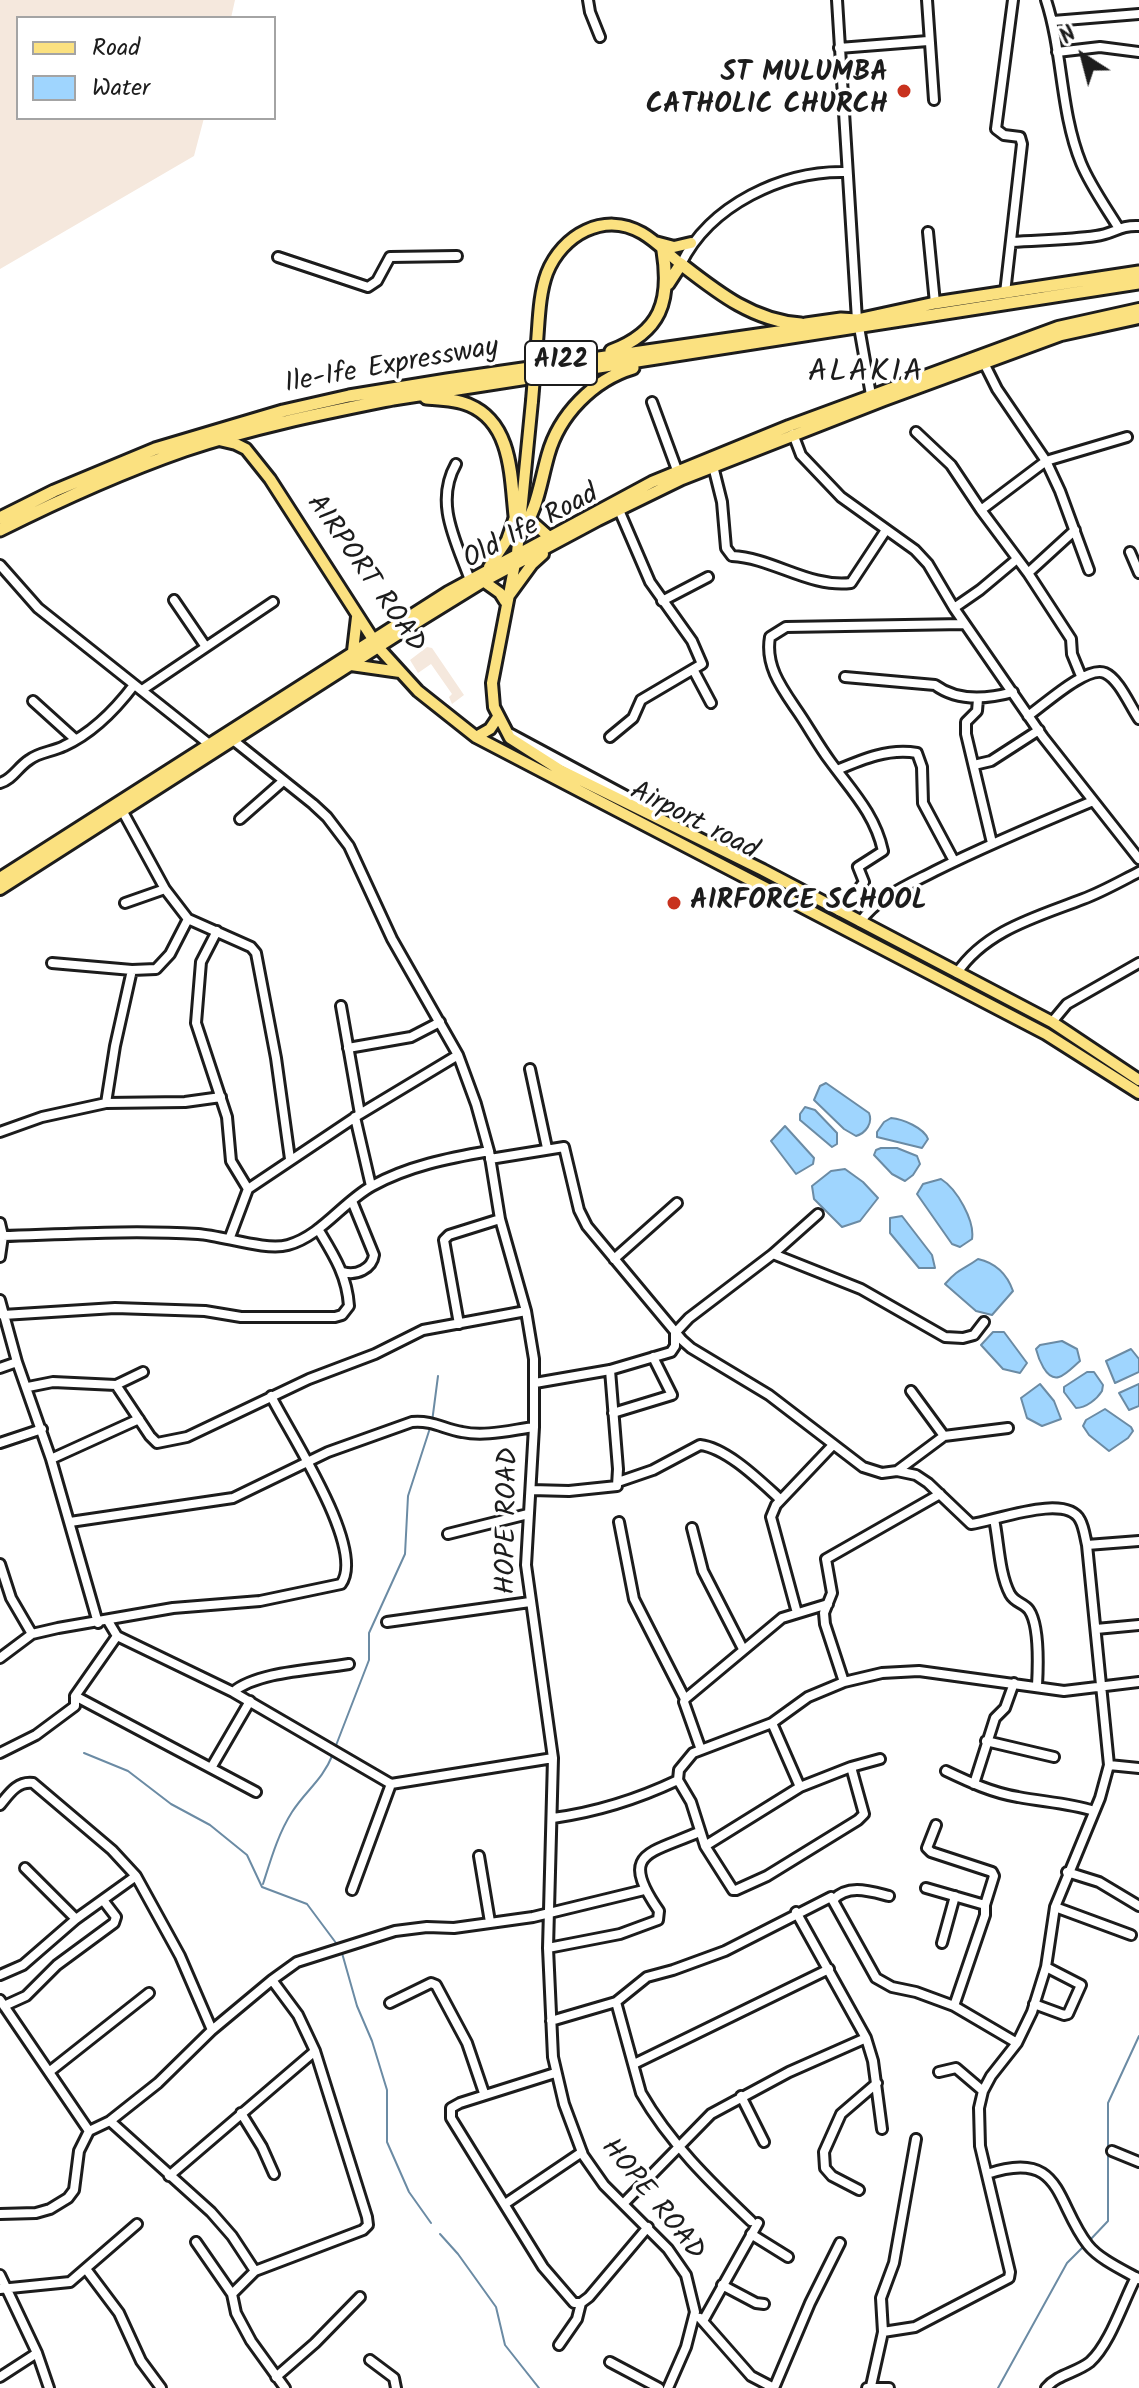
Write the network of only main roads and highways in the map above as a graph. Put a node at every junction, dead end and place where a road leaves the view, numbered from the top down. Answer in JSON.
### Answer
{"nodes":[{"id":1,"x":653,"y":241,"type":"junction"},
{"id":2,"x":691,"y":243,"type":"road end"},
{"id":3,"x":663,"y":251,"type":"junction"},
{"id":4,"x":681,"y":264,"type":"junction"},
{"id":5,"x":1139,"y":272,"type":"edge"},
{"id":6,"x":1139,"y":283,"type":"edge"},
{"id":7,"x":668,"y":284,"type":"junction"},
{"id":8,"x":1139,"y":309,"type":"edge"},
{"id":9,"x":1139,"y":318,"type":"edge"},
{"id":10,"x":806,"y":324,"type":"junction"},
{"id":11,"x":858,"y":324,"type":"junction"},
{"id":12,"x":681,"y":355,"type":"junction"},
{"id":13,"x":579,"y":360,"type":"junction"},
{"id":14,"x":896,"y":391,"type":"junction"},
{"id":15,"x":393,"y":399,"type":"junction"},
{"id":16,"x":219,"y":440,"type":"junction"},
{"id":17,"x":0,"y":518,"type":"edge"},
{"id":18,"x":514,"y":520,"type":"junction"},
{"id":19,"x":530,"y":520,"type":"junction"},
{"id":20,"x":0,"y":530,"type":"edge"},
{"id":21,"x":518,"y":537,"type":"junction"},
{"id":22,"x":551,"y":540,"type":"junction"},
{"id":23,"x":516,"y":559,"type":"junction"},
{"id":24,"x":479,"y":577,"type":"junction"},
{"id":25,"x":505,"y":601,"type":"junction"},
{"id":26,"x":357,"y":615,"type":"junction"},
{"id":27,"x":375,"y":643,"type":"junction"},
{"id":28,"x":353,"y":651,"type":"junction"},
{"id":29,"x":351,"y":665,"type":"junction"},
{"id":30,"x":401,"y":672,"type":"junction"},
{"id":31,"x":498,"y":717,"type":"junction"},
{"id":32,"x":476,"y":737,"type":"junction"},
{"id":33,"x":657,"y":824,"type":"junction"},
{"id":34,"x":0,"y":878,"type":"edge"},
{"id":35,"x":0,"y":889,"type":"edge"},
{"id":36,"x":1139,"y":1080,"type":"edge"},
{"id":37,"x":1139,"y":1093,"type":"edge"}],
"edges":[{"from":1,"to":2,"type":"main road"},
{"from":1,"to":3,"type":"main road"},
{"from":1,"to":21,"type":"main road","bridge":true},
{"from":3,"to":4,"type":"main road"},
{"from":3,"to":7,"type":"highway"},
{"from":4,"to":7,"type":"highway"},
{"from":4,"to":10,"type":"highway"},
{"from":5,"to":11,"type":"highway","name":"Ile-Ife Expressway","number":"A122"},
{"from":6,"to":11,"type":"highway","name":"Ile-Ife Expressway","number":"A122"},
{"from":7,"to":13,"type":"highway"},
{"from":8,"to":14,"type":"main road","name":"Old Ife Road"},
{"from":9,"to":14,"type":"main road","name":"Old Ife Road"},
{"from":10,"to":11,"type":"highway","name":"Ile-Ife Expressway","number":"A122"},
{"from":10,"to":13,"type":"highway","name":"Ile-Ife Expressway","number":"A122"},
{"from":11,"to":12,"type":"highway","name":"Ile-Ife Expressway","number":"A122"},
{"from":12,"to":15,"type":"highway","name":"Ile-Ife Expressway","number":"A122"},
{"from":12,"to":19,"type":"highway"},
{"from":13,"to":17,"type":"highway","name":"Ile-Ife Expressway","number":"A122"},
{"from":14,"to":22,"type":"main road","name":"Old Ife Road"},
{"from":14,"to":22,"type":"main road","name":"Old Ife Road"},
{"from":15,"to":16,"type":"highway","name":"Ile-Ife Expressway","number":"A122"},
{"from":15,"to":18,"type":"highway"},
{"from":16,"to":20,"type":"highway","name":"Ile-Ife Expressway","number":"A122"},
{"from":16,"to":26,"type":"main road","name":"AIRPORT ROAD"},
{"from":18,"to":21,"type":"highway"},
{"from":18,"to":24,"type":"main road"},
{"from":19,"to":21,"type":"highway"},
{"from":19,"to":22,"type":"main road"},
{"from":21,"to":23,"type":"main road"},
{"from":22,"to":23,"type":"main road","name":"Old Ife Road"},
{"from":22,"to":25,"type":"main road"},
{"from":23,"to":24,"type":"main road","name":"Old Ife Road"},
{"from":23,"to":25,"type":"main road"},
{"from":24,"to":25,"type":"main road"},
{"from":24,"to":27,"type":"main road","name":"Old Ife Road"},
{"from":25,"to":31,"type":"main road"},
{"from":26,"to":27,"type":"main road","name":"AIRPORT ROAD"},
{"from":26,"to":28,"type":"main road"},
{"from":27,"to":28,"type":"main road","name":"Old Ife Road"},
{"from":27,"to":29,"type":"main road","name":"Old Ife Road"},
{"from":27,"to":30,"type":"main road","name":"AIRPORT ROAD"},
{"from":28,"to":34,"type":"main road","name":"Old Ife Road"},
{"from":29,"to":30,"type":"main road"},
{"from":29,"to":35,"type":"main road","name":"Old Ife Road"},
{"from":30,"to":32,"type":"main road","name":"AIRPORT ROAD"},
{"from":31,"to":32,"type":"main road"},
{"from":31,"to":33,"type":"main road","name":"Airport road"},
{"from":32,"to":33,"type":"main road","name":"Airport road"},
{"from":33,"to":36,"type":"main road","name":"Airport road"},
{"from":33,"to":37,"type":"main road","name":"Airport road"}]}
